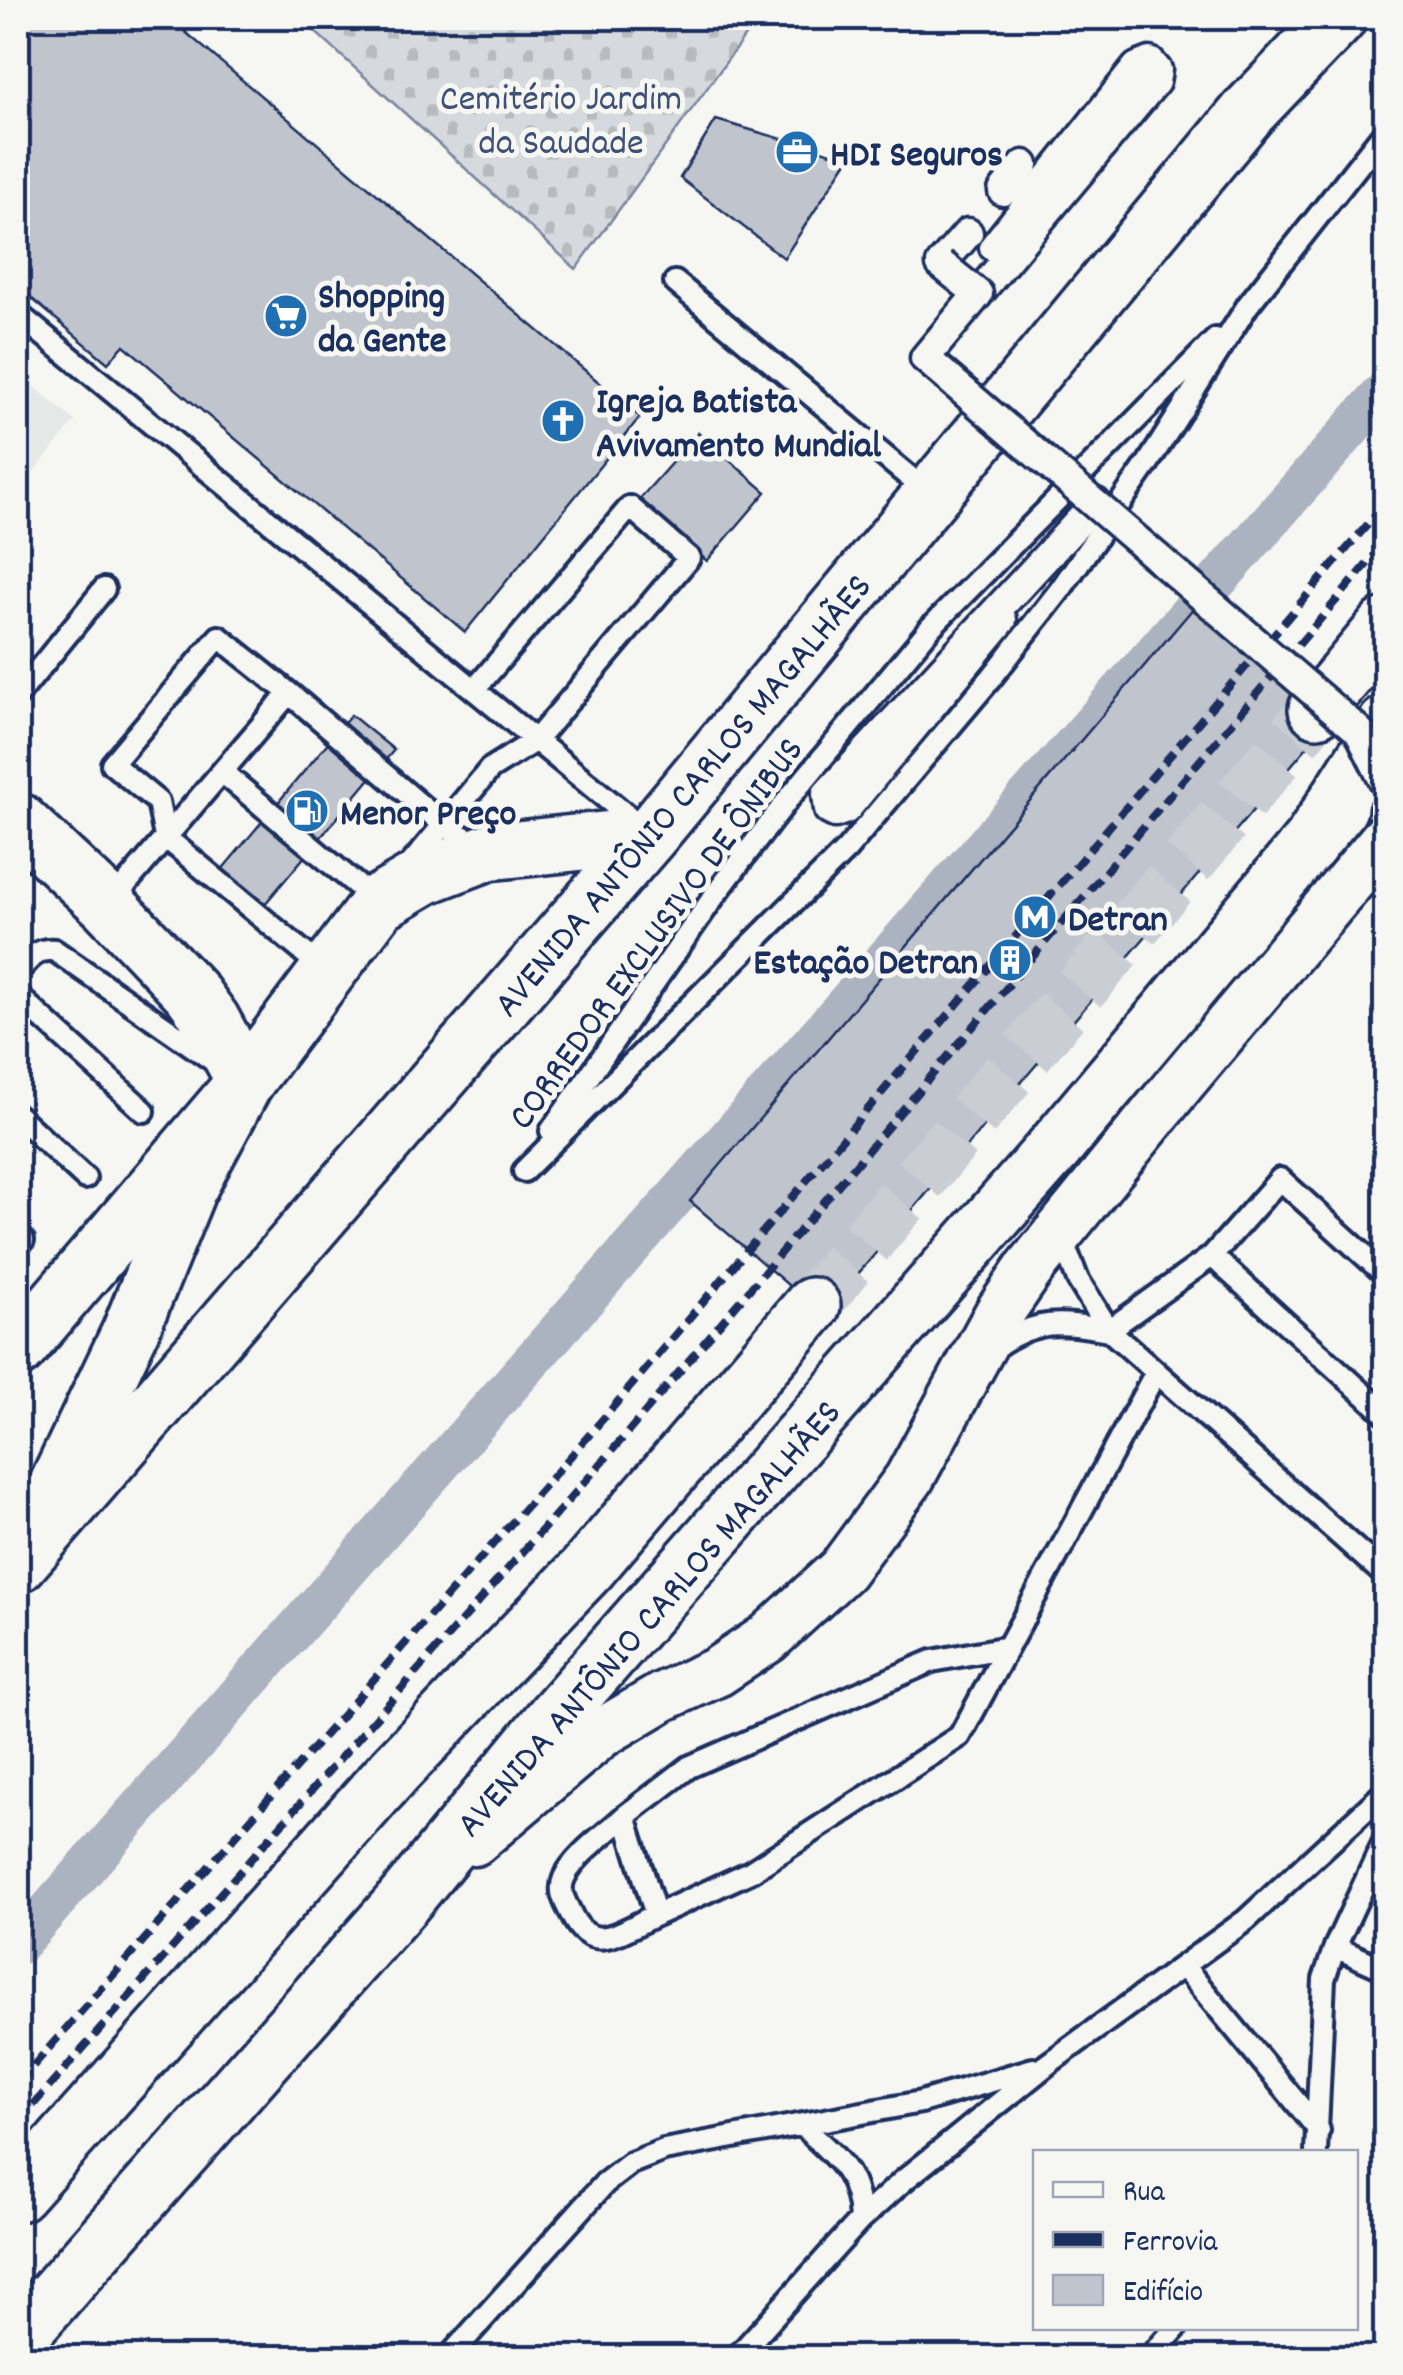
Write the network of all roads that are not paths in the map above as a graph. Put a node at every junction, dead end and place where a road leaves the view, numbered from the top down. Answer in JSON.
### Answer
{"nodes":[{"id":1,"x":1313,"y":18,"type":"edge"},
{"id":2,"x":1338,"y":18,"type":"edge"},
{"id":3,"x":1250,"y":111,"type":"junction"},
{"id":4,"x":1386,"y":130,"type":"edge"},
{"id":5,"x":1024,"y":166,"type":"dead end"},
{"id":6,"x":1003,"y":191,"type":"dead end"},
{"id":7,"x":968,"y":232,"type":"dead end"},
{"id":8,"x":994,"y":246,"type":"dead end"},
{"id":9,"x":675,"y":282,"type":"dead end"},
{"id":10,"x":978,"y":294,"type":"junction"},
{"id":11,"x":1248,"y":305,"type":"junction"},
{"id":12,"x":18,"y":314,"type":"edge"},
{"id":13,"x":932,"y":496,"type":"junction"},
{"id":14,"x":1096,"y":504,"type":"junction"},
{"id":15,"x":104,"y":590,"type":"dead end"},
{"id":16,"x":1002,"y":620,"type":"dead end"},
{"id":17,"x":1386,"y":626,"type":"edge"},
{"id":18,"x":475,"y":690,"type":"junction"},
{"id":19,"x":288,"y":692,"type":"junction"},
{"id":20,"x":18,"y":695,"type":"edge"},
{"id":21,"x":1317,"y":709,"type":"tunnel mouth"},
{"id":22,"x":1386,"y":724,"type":"edge"},
{"id":23,"x":536,"y":740,"type":"junction"},
{"id":24,"x":1386,"y":750,"type":"edge"},
{"id":25,"x":222,"y":772,"type":"junction"},
{"id":26,"x":1386,"y":785,"type":"edge"},
{"id":27,"x":18,"y":821,"type":"edge"},
{"id":28,"x":650,"y":835,"type":"junction"},
{"id":29,"x":165,"y":837,"type":"junction"},
{"id":30,"x":466,"y":838,"type":"junction"},
{"id":31,"x":1386,"y":838,"type":"edge"},
{"id":32,"x":1309,"y":845,"type":"junction"},
{"id":33,"x":379,"y":903,"type":"junction"},
{"id":34,"x":108,"y":906,"type":"junction"},
{"id":35,"x":18,"y":972,"type":"edge"},
{"id":36,"x":326,"y":972,"type":"junction"},
{"id":37,"x":191,"y":992,"type":"junction"},
{"id":38,"x":18,"y":996,"type":"edge"},
{"id":39,"x":290,"y":1019,"type":"junction"},
{"id":40,"x":245,"y":1082,"type":"junction"},
{"id":41,"x":144,"y":1111,"type":"dead end"},
{"id":42,"x":18,"y":1116,"type":"edge"},
{"id":43,"x":85,"y":1178,"type":"dead end"},
{"id":44,"x":1058,"y":1231,"type":"junction"},
{"id":45,"x":1212,"y":1256,"type":"junction"},
{"id":46,"x":1386,"y":1275,"type":"edge"},
{"id":47,"x":812,"y":1306,"type":"tunnel mouth"},
{"id":48,"x":1109,"y":1330,"type":"junction"},
{"id":49,"x":18,"y":1349,"type":"edge"},
{"id":50,"x":972,"y":1362,"type":"junction"},
{"id":51,"x":1156,"y":1372,"type":"junction"},
{"id":52,"x":1386,"y":1414,"type":"edge"},
{"id":53,"x":18,"y":1562,"type":"edge"},
{"id":54,"x":1386,"y":1576,"type":"edge"},
{"id":55,"x":1008,"y":1647,"type":"junction"},
{"id":56,"x":1386,"y":1791,"type":"edge"},
{"id":57,"x":625,"y":1816,"type":"junction"},
{"id":58,"x":1386,"y":1837,"type":"edge"},
{"id":59,"x":403,"y":1902,"type":"junction"},
{"id":60,"x":656,"y":1915,"type":"junction"},
{"id":61,"x":1335,"y":1947,"type":"junction"},
{"id":62,"x":1184,"y":1967,"type":"junction"},
{"id":63,"x":1386,"y":1970,"type":"edge"},
{"id":64,"x":1049,"y":2063,"type":"junction"},
{"id":65,"x":803,"y":2126,"type":"junction"},
{"id":66,"x":1319,"y":2130,"type":"junction"},
{"id":67,"x":1316,"y":2150,"type":"edge"},
{"id":68,"x":18,"y":2193,"type":"edge"},
{"id":69,"x":860,"y":2220,"type":"junction"},
{"id":70,"x":22,"y":2327,"type":"edge"},
{"id":71,"x":1174,"y":2330,"type":"edge"},
{"id":72,"x":448,"y":2358,"type":"edge"},
{"id":73,"x":736,"y":2358,"type":"edge"},
{"id":74,"x":1149,"y":2358,"type":"edge"}],
"edges":[{"from":1,"to":3,"type":"main road"},
{"from":2,"to":3,"type":"main road","name":"AVENIDA ANTÔNIO CARLOS MAGALHÃES"},
{"from":3,"to":13,"type":"main road","name":"AVENIDA ANTÔNIO CARLOS MAGALHÃES"},
{"from":4,"to":11,"type":"lane","name":"CORREDOR EXCLUSIVO DE ÔNIBUS"},
{"from":5,"to":6,"type":"street"},
{"from":7,"to":10,"type":"street","bridge":true},
{"from":8,"to":10,"type":"street"},
{"from":9,"to":13,"type":"lane"},
{"from":10,"to":14,"type":"street","bridge":true},
{"from":11,"to":11,"type":"lane","name":"CORREDOR EXCLUSIVO DE ÔNIBUS"},
{"from":12,"to":18,"type":"lane"},
{"from":13,"to":28,"type":"main road","name":"AVENIDA ANTÔNIO CARLOS MAGALHÃES"},
{"from":14,"to":16,"type":"street"},
{"from":14,"to":26,"type":"street","bridge":true},
{"from":15,"to":20,"type":"lane"},
{"from":17,"to":21,"type":"main road"},
{"from":18,"to":23,"type":"lane"},
{"from":18,"to":23,"type":"lane"},
{"from":19,"to":25,"type":"lane"},
{"from":19,"to":29,"type":"lane"},
{"from":19,"to":30,"type":"lane"},
{"from":22,"to":32,"type":"main road"},
{"from":23,"to":28,"type":"lane"},
{"from":23,"to":30,"type":"lane"},
{"from":24,"to":32,"type":"main road"},
{"from":25,"to":29,"type":"lane"},
{"from":25,"to":33,"type":"lane"},
{"from":27,"to":34,"type":"main road"},
{"from":28,"to":30,"type":"main road"},
{"from":28,"to":53,"type":"main road","name":"AVENIDA ANTÔNIO CARLOS MAGALHÃES"},
{"from":29,"to":34,"type":"lane"},
{"from":29,"to":36,"type":"lane"},
{"from":30,"to":33,"type":"main road"},
{"from":31,"to":44,"type":"street"},
{"from":32,"to":59,"type":"main road","name":"AVENIDA ANTÔNIO CARLOS MAGALHÃES"},
{"from":33,"to":36,"type":"main road"},
{"from":34,"to":37,"type":"main road"},
{"from":35,"to":40,"type":"lane"},
{"from":36,"to":39,"type":"main road"},
{"from":37,"to":39,"type":"main road"},
{"from":37,"to":40,"type":"main road"},
{"from":38,"to":41,"type":"lane"},
{"from":39,"to":40,"type":"main road"},
{"from":40,"to":49,"type":"main road"},
{"from":40,"to":53,"type":"main road"},
{"from":42,"to":43,"type":"lane"},
{"from":44,"to":48,"type":"lane"},
{"from":44,"to":50,"type":"street"},
{"from":45,"to":46,"type":"lane"},
{"from":45,"to":48,"type":"lane"},
{"from":45,"to":52,"type":"lane"},
{"from":47,"to":68,"type":"main road","name":"AVENIDA ANTÔNIO CARLOS MAGALHÃES"},
{"from":48,"to":50,"type":"lane"},
{"from":48,"to":51,"type":"lane"},
{"from":50,"to":59,"type":"street"},
{"from":51,"to":54,"type":"lane"},
{"from":51,"to":55,"type":"lane"},
{"from":55,"to":57,"type":"lane"},
{"from":55,"to":60,"type":"lane"},
{"from":56,"to":62,"type":"lane"},
{"from":57,"to":60,"type":"lane"},
{"from":57,"to":60,"type":"lane"},
{"from":58,"to":61,"type":"lane"},
{"from":59,"to":70,"type":"main road","name":"AVENIDA ANTÔNIO CARLOS MAGALHÃES"},
{"from":61,"to":63,"type":"lane"},
{"from":61,"to":66,"type":"lane"},
{"from":62,"to":64,"type":"lane"},
{"from":62,"to":66,"type":"lane"},
{"from":64,"to":65,"type":"lane"},
{"from":64,"to":69,"type":"lane"},
{"from":65,"to":69,"type":"lane"},
{"from":65,"to":72,"type":"lane"},
{"from":66,"to":67,"type":"lane"},
{"from":69,"to":73,"type":"lane"},
{"from":71,"to":74,"type":"lane"}]}
